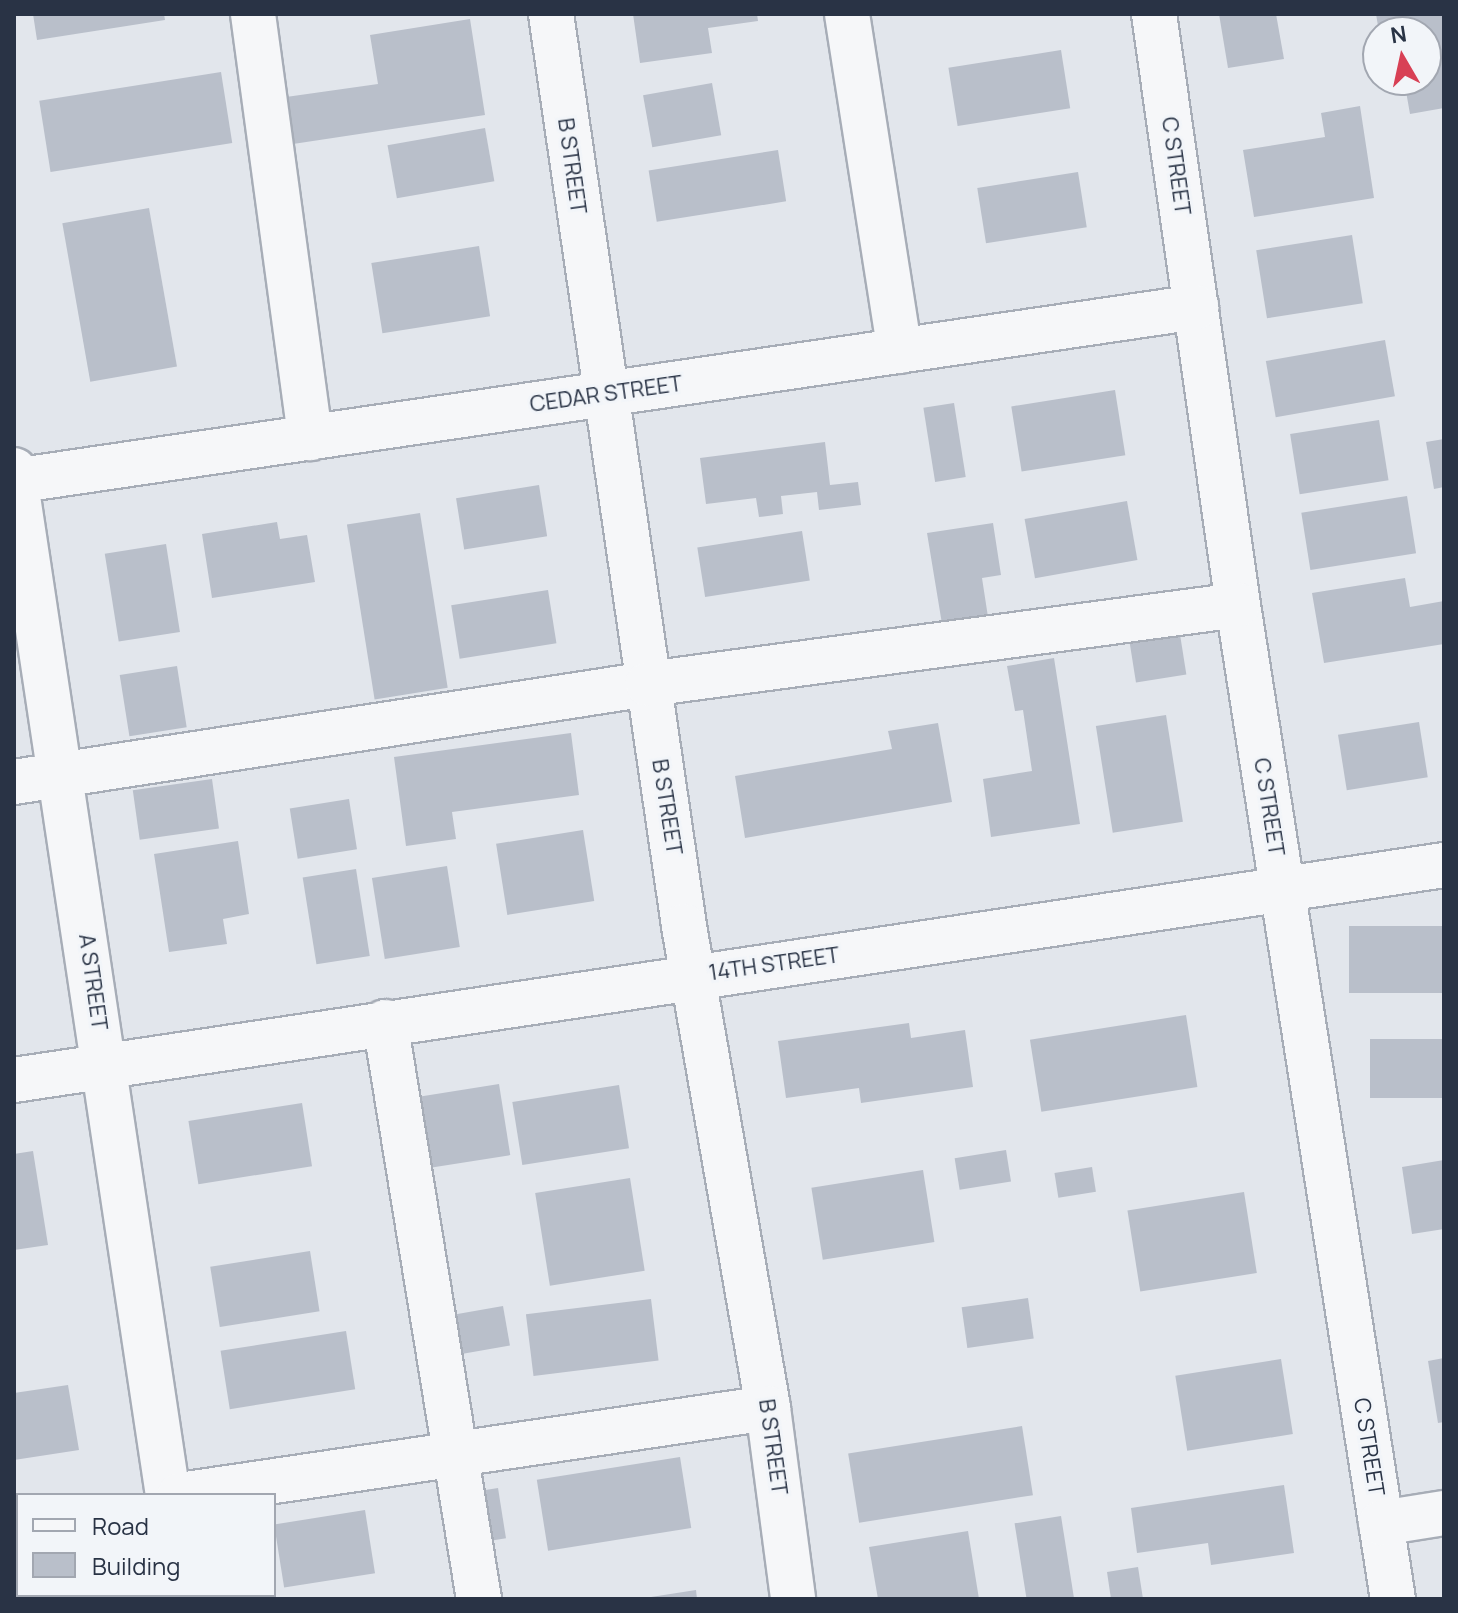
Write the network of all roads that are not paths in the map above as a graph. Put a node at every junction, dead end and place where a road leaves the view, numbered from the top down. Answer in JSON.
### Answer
{"nodes":[{"id":1,"x":253,"y":14,"type":"edge"},
{"id":2,"x":551,"y":14,"type":"edge"},
{"id":3,"x":847,"y":14,"type":"edge"},
{"id":4,"x":1154,"y":14,"type":"edge"},
{"id":5,"x":1196,"y":307,"type":"junction"},
{"id":6,"x":900,"y":351,"type":"junction"},
{"id":7,"x":604,"y":394,"type":"junction"},
{"id":8,"x":310,"y":438,"type":"junction"},
{"id":9,"x":15,"y":477,"type":"edge"},
{"id":10,"x":1238,"y":605,"type":"junction"},
{"id":11,"x":648,"y":684,"type":"junction"},
{"id":12,"x":61,"y":774,"type":"junction"},
{"id":13,"x":14,"y":782,"type":"edge"},
{"id":14,"x":1444,"y":865,"type":"edge"},
{"id":15,"x":1283,"y":892,"type":"junction"},
{"id":16,"x":692,"y":975,"type":"junction"},
{"id":17,"x":385,"y":1022,"type":"junction"},
{"id":18,"x":105,"y":1067,"type":"junction"},
{"id":19,"x":14,"y":1080,"type":"edge"},
{"id":20,"x":768,"y":1408,"type":"junction"},
{"id":21,"x":452,"y":1453,"type":"junction"},
{"id":22,"x":168,"y":1493,"type":"edge"},
{"id":23,"x":193,"y":1493,"type":"edge"},
{"id":24,"x":1444,"y":1513,"type":"edge"},
{"id":25,"x":1381,"y":1523,"type":"junction"},
{"id":26,"x":479,"y":1599,"type":"edge"},
{"id":27,"x":793,"y":1599,"type":"edge"},
{"id":28,"x":1393,"y":1599,"type":"edge"}],
"edges":[{"from":1,"to":8,"type":"street"},
{"from":2,"to":7,"type":"street","name":"B STREET"},
{"from":3,"to":6,"type":"street"},
{"from":4,"to":5,"type":"street","name":"C STREET"},
{"from":5,"to":6,"type":"street","name":"CEDAR STREET"},
{"from":5,"to":10,"type":"street","name":"C STREET"},
{"from":6,"to":7,"type":"street","name":"CEDAR STREET"},
{"from":7,"to":8,"type":"street","name":"CEDAR STREET"},
{"from":7,"to":11,"type":"street","name":"B STREET"},
{"from":8,"to":9,"type":"street","name":"CEDAR STREET"},
{"from":9,"to":12,"type":"street","name":"A STREET"},
{"from":10,"to":11,"type":"street"},
{"from":10,"to":15,"type":"street","name":"C STREET"},
{"from":11,"to":12,"type":"street"},
{"from":11,"to":16,"type":"street","name":"B STREET"},
{"from":12,"to":13,"type":"street"},
{"from":12,"to":18,"type":"street","name":"A STREET"},
{"from":14,"to":15,"type":"street","name":"14TH STREET"},
{"from":15,"to":16,"type":"street","name":"14TH STREET"},
{"from":15,"to":25,"type":"street","name":"C STREET"},
{"from":16,"to":17,"type":"street","name":"14TH STREET"},
{"from":16,"to":20,"type":"street","name":"B STREET"},
{"from":17,"to":18,"type":"street","name":"14TH STREET"},
{"from":17,"to":21,"type":"street"},
{"from":18,"to":19,"type":"street","name":"14TH STREET"},
{"from":18,"to":22,"type":"street","name":"A STREET"},
{"from":20,"to":21,"type":"street"},
{"from":20,"to":27,"type":"street","name":"B STREET"},
{"from":21,"to":23,"type":"street"},
{"from":21,"to":26,"type":"street"},
{"from":24,"to":25,"type":"street"},
{"from":25,"to":28,"type":"street","name":"C STREET"}]}
